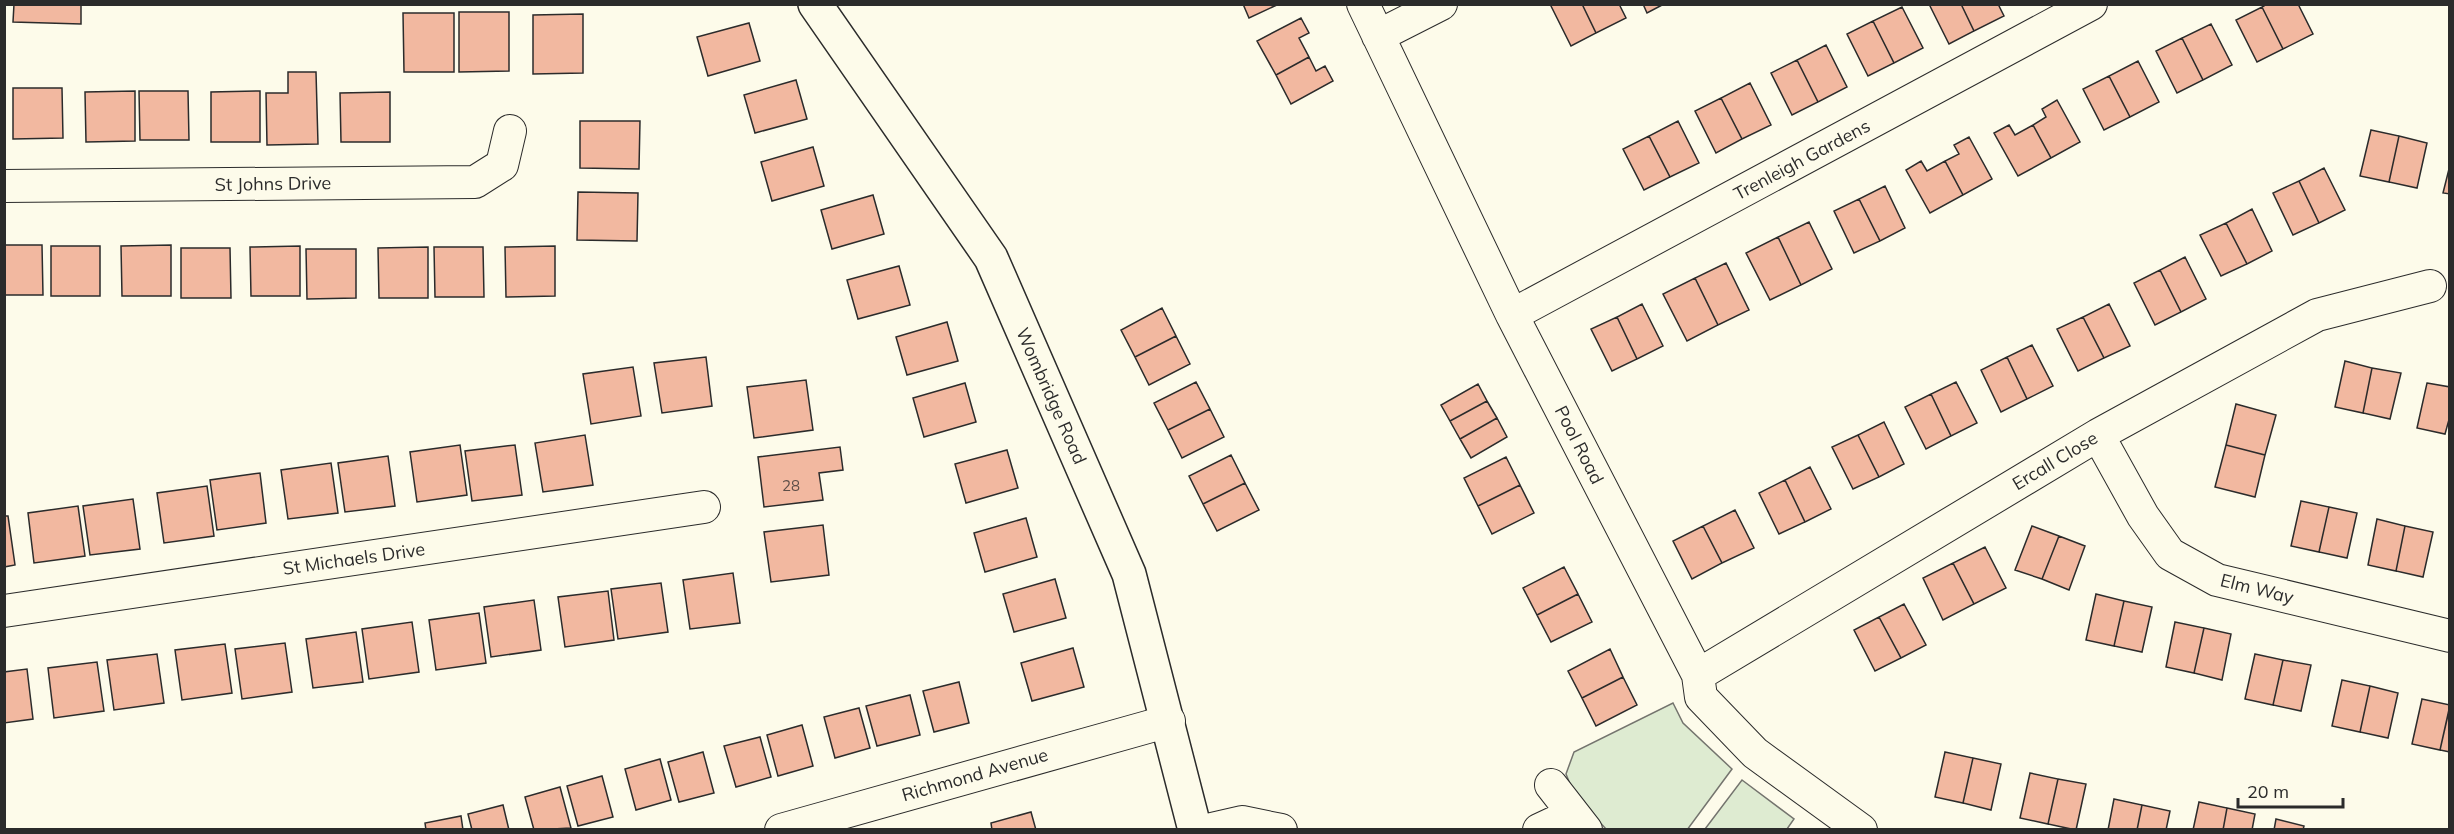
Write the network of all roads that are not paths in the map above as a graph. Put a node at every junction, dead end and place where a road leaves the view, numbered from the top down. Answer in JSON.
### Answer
{"nodes":[{"id":1,"x":816,"y":4,"type":"edge"},
{"id":2,"x":1363,"y":4,"type":"edge"},
{"id":3,"x":1441,"y":4,"type":"edge"},
{"id":4,"x":2091,"y":4,"type":"edge"},
{"id":5,"x":1378,"y":36,"type":"junction"},
{"id":6,"x":510,"y":131,"type":"dead end"},
{"id":7,"x":4,"y":186,"type":"edge"},
{"id":8,"x":2430,"y":286,"type":"dead end"},
{"id":9,"x":1512,"y":315,"type":"junction"},
{"id":10,"x":2098,"y":435,"type":"junction"},
{"id":11,"x":704,"y":507,"type":"dead end"},
{"id":12,"x":4,"y":611,"type":"edge"},
{"id":13,"x":2450,"y":636,"type":"edge"},
{"id":14,"x":1698,"y":675,"type":"junction"},
{"id":15,"x":1168,"y":721,"type":"junction"},
{"id":16,"x":1551,"y":785,"type":"dead end"},
{"id":17,"x":1579,"y":822,"type":"edge"},
{"id":18,"x":781,"y":830,"type":"edge"},
{"id":19,"x":1195,"y":830,"type":"edge"},
{"id":20,"x":1207,"y":830,"type":"edge"},
{"id":21,"x":1281,"y":830,"type":"edge"},
{"id":22,"x":1539,"y":830,"type":"edge"},
{"id":23,"x":1861,"y":830,"type":"edge"}],
"edges":[{"from":1,"to":15,"type":"street","name":"Wombridge Road"},
{"from":2,"to":5,"type":"street","name":"Pool Road"},
{"from":3,"to":5,"type":"street"},
{"from":4,"to":9,"type":"street","name":"Trenleigh Gardens"},
{"from":5,"to":9,"type":"street","name":"Pool Road"},
{"from":6,"to":7,"type":"street","name":"St Johns Drive"},
{"from":8,"to":10,"type":"street","name":"Ercall Close"},
{"from":9,"to":14,"type":"street","name":"Pool Road"},
{"from":10,"to":13,"type":"street","name":"Elm Way"},
{"from":10,"to":14,"type":"street","name":"Ercall Close"},
{"from":11,"to":12,"type":"street","name":"St Michaels Drive"},
{"from":14,"to":23,"type":"street","name":"Pool Road"},
{"from":15,"to":18,"type":"street","name":"Richmond Avenue"},
{"from":15,"to":19,"type":"street","name":"Wombridge Road"},
{"from":16,"to":17,"type":"street"},
{"from":17,"to":22,"type":"street"},
{"from":20,"to":21,"type":"street"}]}
